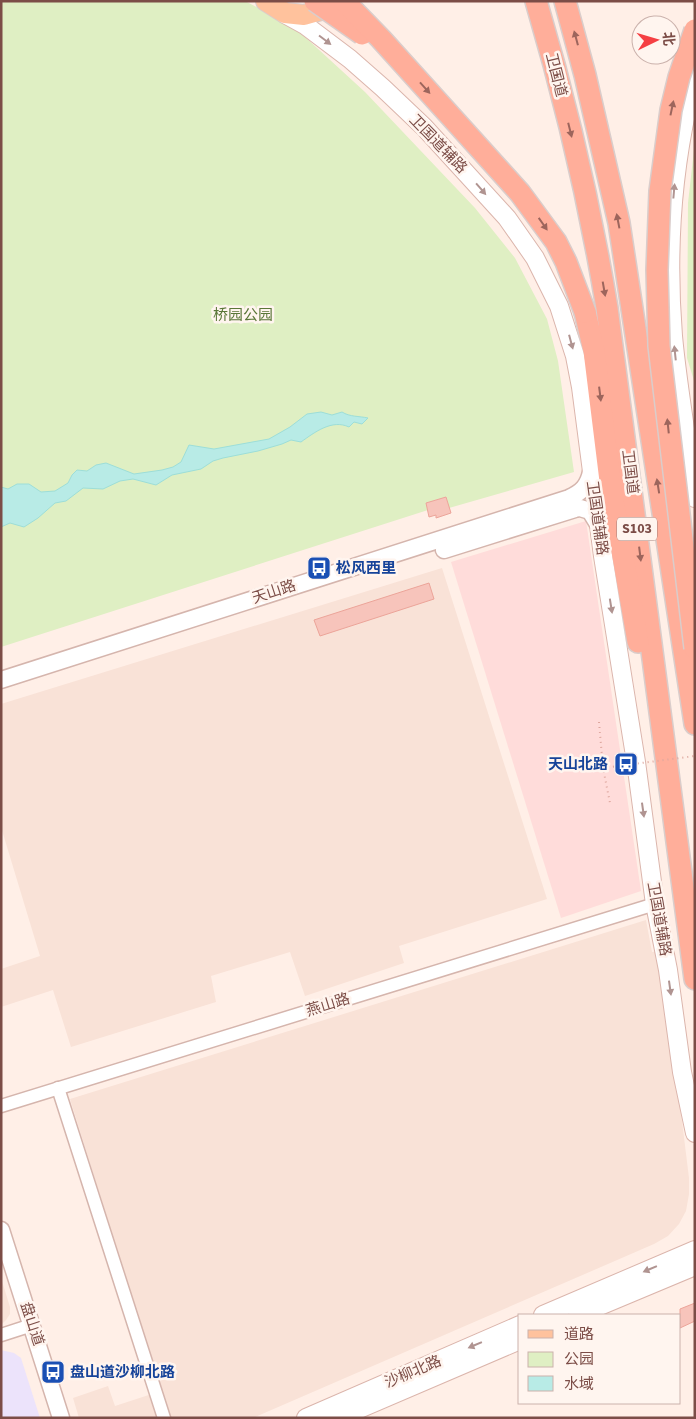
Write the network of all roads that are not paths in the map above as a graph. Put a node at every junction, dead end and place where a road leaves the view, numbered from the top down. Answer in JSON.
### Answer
{"nodes":[{"id":1,"x":266,"y":1,"type":"edge"},
{"id":2,"x":315,"y":1,"type":"edge"},
{"id":3,"x":344,"y":1,"type":"edge"},
{"id":4,"x":351,"y":1,"type":"edge"},
{"id":5,"x":536,"y":1,"type":"edge"},
{"id":6,"x":565,"y":1,"type":"edge"},
{"id":7,"x":285,"y":13,"type":"junction"},
{"id":8,"x":695,"y":30,"type":"edge"},
{"id":9,"x":406,"y":68,"type":"junction"},
{"id":10,"x":695,"y":76,"type":"edge"},
{"id":11,"x":690,"y":446,"type":"edge"},
{"id":12,"x":591,"y":472,"type":"junction"},
{"id":13,"x":694,"y":489,"type":"edge"},
{"id":14,"x":598,"y":524,"type":"junction"},
{"id":15,"x":695,"y":648,"type":"edge"},
{"id":16,"x":1,"y":680,"type":"edge"},
{"id":17,"x":1,"y":690,"type":"edge"},
{"id":18,"x":695,"y":724,"type":"edge"},
{"id":19,"x":680,"y":867,"type":"junction"},
{"id":20,"x":655,"y":904,"type":"junction"},
{"id":21,"x":695,"y":979,"type":"edge"},
{"id":22,"x":58,"y":1088,"type":"junction"},
{"id":23,"x":1,"y":1106,"type":"edge"},
{"id":24,"x":695,"y":1133,"type":"edge"},
{"id":25,"x":1,"y":1230,"type":"edge"},
{"id":26,"x":695,"y":1250,"type":"edge"},
{"id":27,"x":1,"y":1252,"type":"edge"},
{"id":28,"x":695,"y":1266,"type":"edge"},
{"id":29,"x":545,"y":1314,"type":"edge"},
{"id":30,"x":580,"y":1314,"type":"edge"},
{"id":31,"x":29,"y":1326,"type":"junction"},
{"id":32,"x":518,"y":1326,"type":"edge"},
{"id":33,"x":1,"y":1335,"type":"edge"},
{"id":34,"x":518,"y":1341,"type":"edge"},
{"id":35,"x":54,"y":1418,"type":"edge"},
{"id":36,"x":61,"y":1418,"type":"edge"},
{"id":37,"x":164,"y":1418,"type":"edge"},
{"id":38,"x":306,"y":1418,"type":"edge"},
{"id":39,"x":338,"y":1418,"type":"edge"}],
"edges":[{"from":1,"to":7,"type":"main road"},
{"from":2,"to":9,"type":"highway","bridge":true},
{"from":3,"to":9,"type":"highway","bridge":true},
{"from":4,"to":7,"type":"main road"},
{"from":5,"to":19,"type":"highway","name":"卫国道","number":"S103","one_way":true},
{"from":18,"to":6,"type":"highway","name":"卫国道","number":"S103","one_way":true},
{"from":7,"to":12,"type":"main road","name":"卫国道辅路","one_way":true},
{"from":15,"to":8,"type":"highway","one_way":true,"bridge":true},
{"from":9,"to":19,"type":"highway","one_way":true,"bridge":true},
{"from":11,"to":10,"type":"main road","one_way":true},
{"from":11,"to":13,"type":"main road"},
{"from":12,"to":14,"type":"main road","name":"卫国道辅路"},
{"from":12,"to":16,"type":"street","name":"天山路"},
{"from":14,"to":17,"type":"street","name":"天山路"},
{"from":14,"to":20,"type":"main road","name":"卫国道辅路","one_way":true},
{"from":19,"to":21,"type":"highway","name":"卫国道","number":"S103"},
{"from":20,"to":22,"type":"street","name":"燕山路"},
{"from":20,"to":24,"type":"main road","name":"卫国道辅路","one_way":true},
{"from":22,"to":23,"type":"street","name":"燕山路"},
{"from":22,"to":37,"type":"street"},
{"from":25,"to":31,"type":"street","name":"盘山道"},
{"from":26,"to":29,"type":"main road","one_way":true},
{"from":27,"to":31,"type":"street","name":"盘山道"},
{"from":28,"to":30,"type":"main road"},
{"from":31,"to":33,"type":"street"},
{"from":31,"to":35,"type":"street","name":"盘山道"},
{"from":31,"to":36,"type":"street","name":"盘山道"},
{"from":32,"to":38,"type":"main road","name":"沙柳北路","one_way":true},
{"from":34,"to":39,"type":"main road","name":"沙柳北路"}]}
